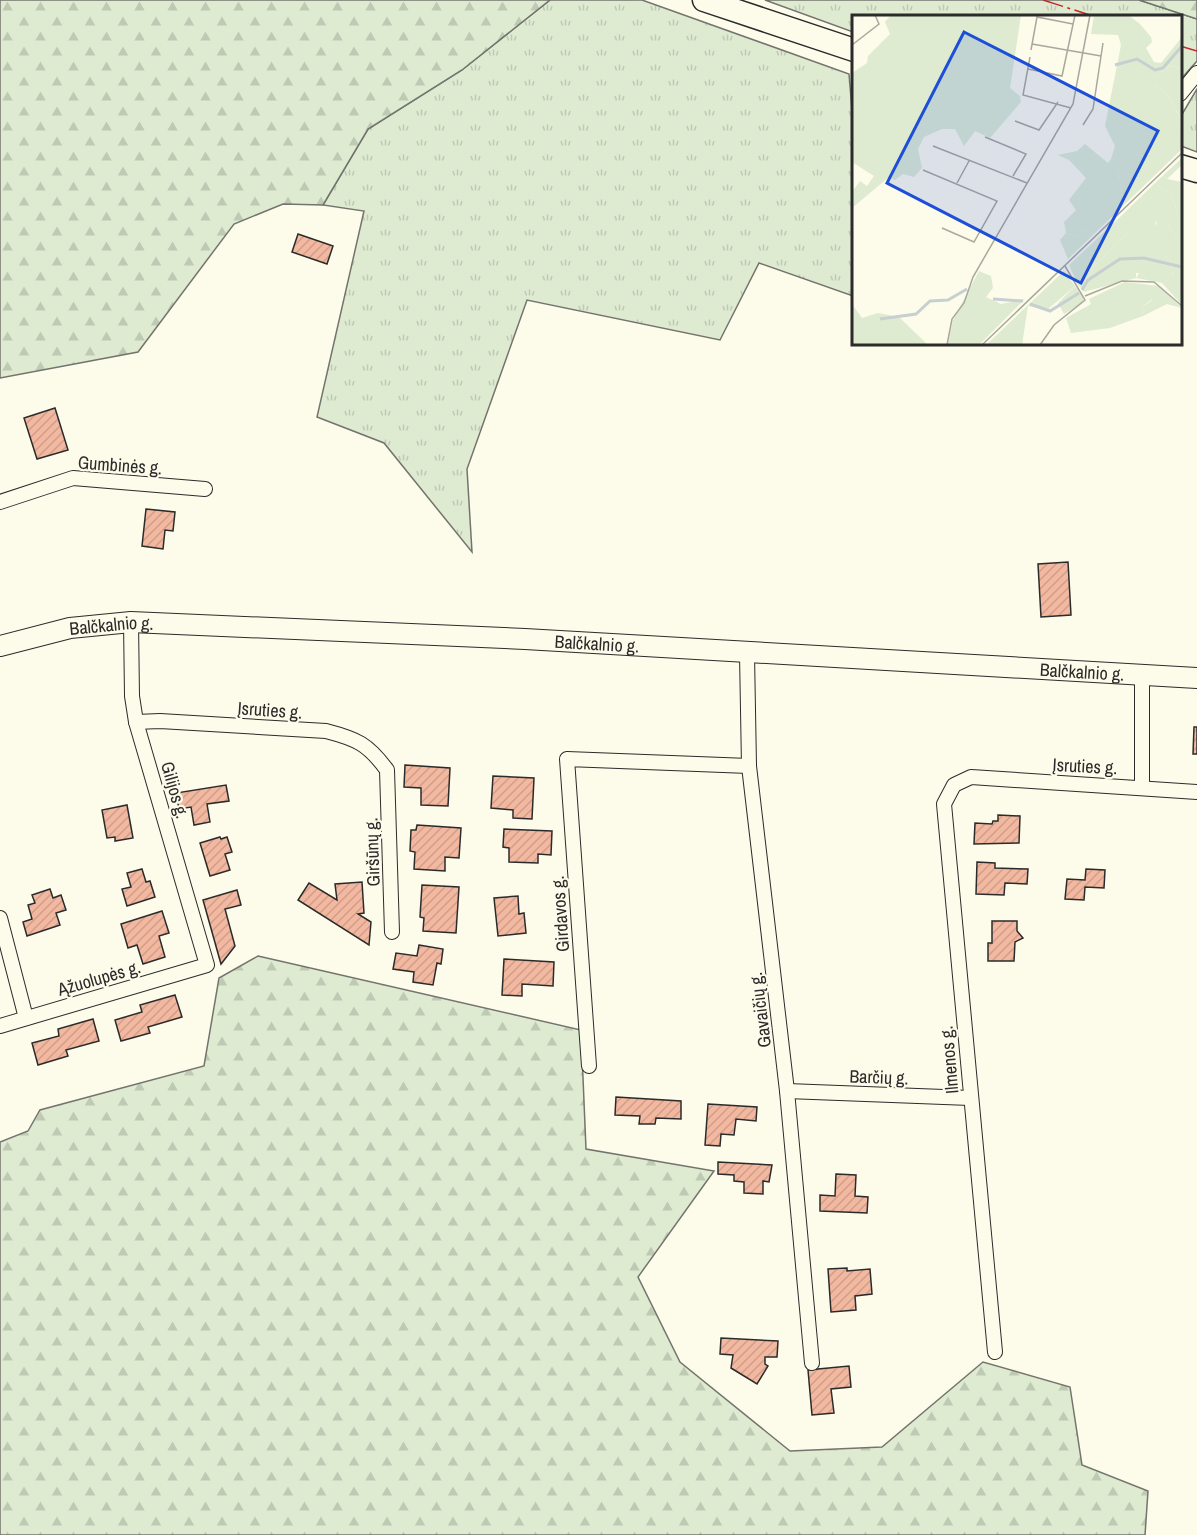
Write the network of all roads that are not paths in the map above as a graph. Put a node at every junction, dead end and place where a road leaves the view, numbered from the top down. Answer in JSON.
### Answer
{"nodes":[{"id":1,"x":704,"y":0,"type":"edge"},
{"id":2,"x":852,"y":49,"type":"edge"},
{"id":3,"x":1197,"y":74,"type":"edge"},
{"id":4,"x":1182,"y":92,"type":"edge"},
{"id":5,"x":1182,"y":167,"type":"edge"},
{"id":6,"x":1197,"y":171,"type":"edge"},
{"id":7,"x":205,"y":489,"type":"dead end"},
{"id":8,"x":0,"y":502,"type":"edge"},
{"id":9,"x":131,"y":622,"type":"junction"},
{"id":10,"x":0,"y":646,"type":"edge"},
{"id":11,"x":747,"y":654,"type":"junction"},
{"id":12,"x":1142,"y":675,"type":"junction"},
{"id":13,"x":1197,"y":678,"type":"edge"},
{"id":14,"x":136,"y":722,"type":"junction"},
{"id":15,"x":749,"y":766,"type":"junction"},
{"id":16,"x":387,"y":771,"type":"joint"},
{"id":17,"x":971,"y":777,"type":"joint"},
{"id":18,"x":1142,"y":787,"type":"junction"},
{"id":19,"x":1197,"y":792,"type":"edge"},
{"id":20,"x":0,"y":918,"type":"edge"},
{"id":21,"x":393,"y":932,"type":"dead end"},
{"id":22,"x":207,"y":965,"type":"joint"},
{"id":23,"x":26,"y":1018,"type":"junction"},
{"id":24,"x":0,"y":1026,"type":"edge"},
{"id":25,"x":589,"y":1066,"type":"dead end"},
{"id":26,"x":787,"y":1091,"type":"junction"},
{"id":27,"x":970,"y":1098,"type":"junction"},
{"id":28,"x":995,"y":1352,"type":"dead end"},
{"id":29,"x":812,"y":1363,"type":"dead end"}],
"edges":[{"from":1,"to":2,"type":"main road"},
{"from":3,"to":4,"type":"street"},
{"from":5,"to":6,"type":"main road"},
{"from":7,"to":8,"type":"street","name":"Gumbinės g."},
{"from":9,"to":10,"type":"street","name":"Balčkalnio g."},
{"from":9,"to":11,"type":"street","name":"Balčkalnio g."},
{"from":9,"to":14,"type":"street","name":"Gilijos g."},
{"from":11,"to":12,"type":"street","name":"Balčkalnio g."},
{"from":11,"to":15,"type":"street","name":"Gavaičių g."},
{"from":12,"to":13,"type":"street","name":"Balčkalnio g."},
{"from":12,"to":18,"type":"street"},
{"from":14,"to":16,"type":"street","name":"Įsruties g."},
{"from":14,"to":22,"type":"street","name":"Gilijos g."},
{"from":15,"to":25,"type":"street","name":"Girdavos g."},
{"from":15,"to":26,"type":"street","name":"Gavaičių g."},
{"from":16,"to":21,"type":"street","name":"Giršūnų g."},
{"from":17,"to":18,"type":"street","name":"Įsruties g."},
{"from":17,"to":27,"type":"street","name":"Ilmenos g."},
{"from":18,"to":19,"type":"street","name":"Įsruties g."},
{"from":20,"to":23,"type":"street"},
{"from":22,"to":23,"type":"street","name":"Ąžuolupės g."},
{"from":23,"to":24,"type":"street","name":"Ąžuolupės g."},
{"from":26,"to":27,"type":"street","name":"Barčių g."},
{"from":26,"to":29,"type":"street","name":"Gavaičių g."},
{"from":27,"to":28,"type":"street","name":"Ilmenos g."}]}
